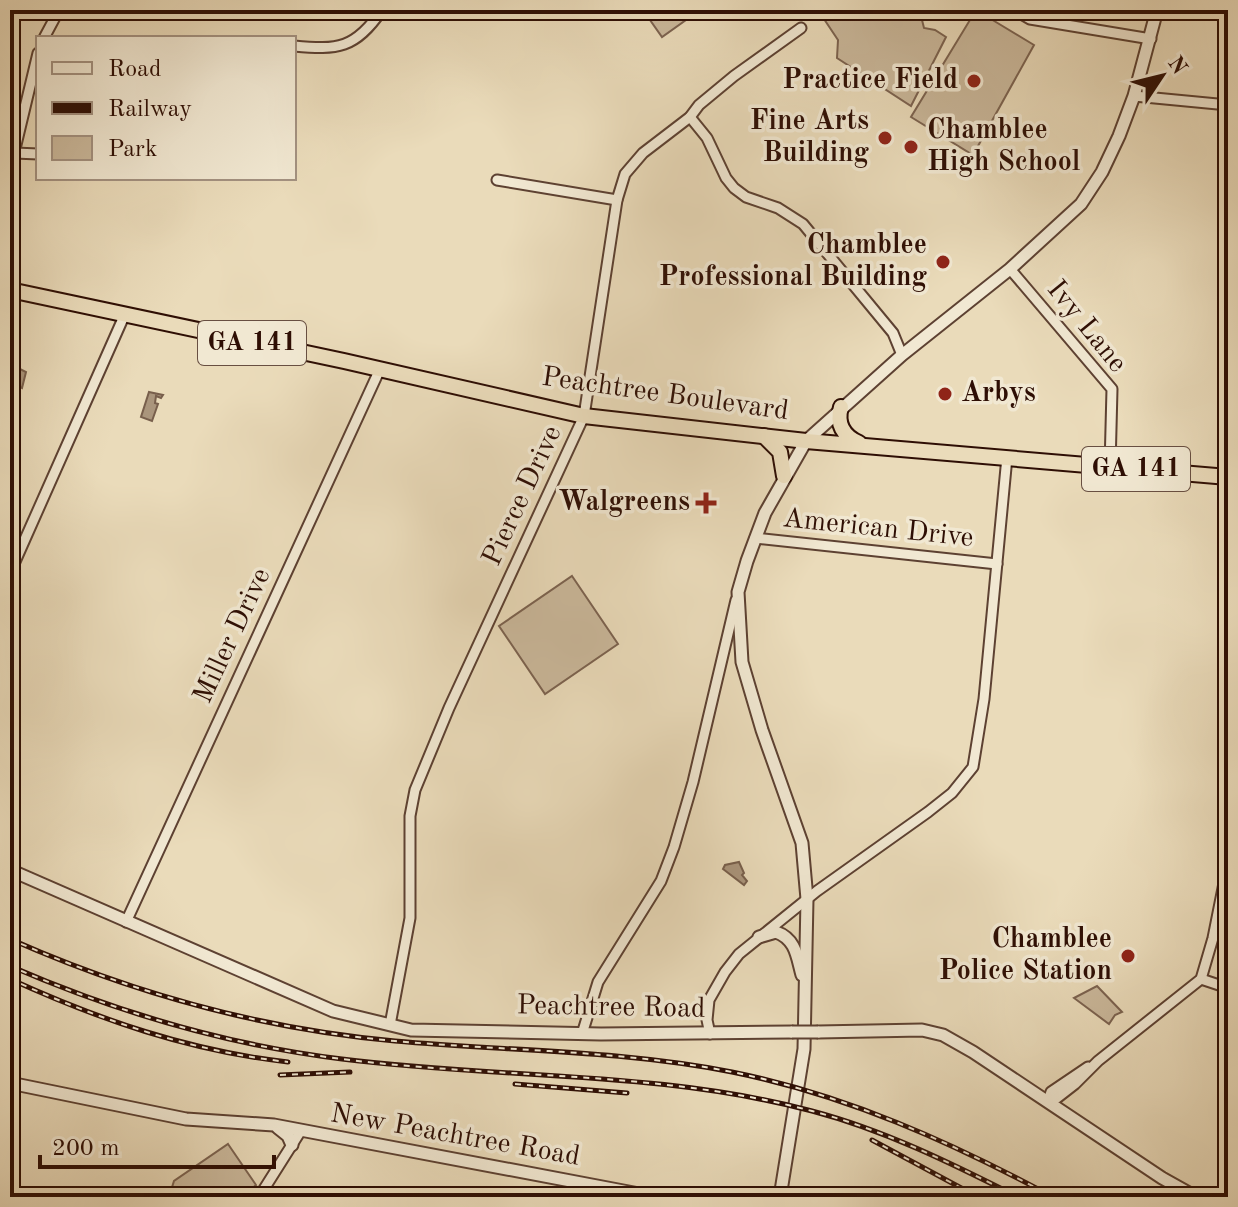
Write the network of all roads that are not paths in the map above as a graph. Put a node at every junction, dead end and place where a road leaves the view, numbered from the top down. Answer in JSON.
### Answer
{"nodes":[{"id":1,"x":59,"y":10,"type":"edge"},
{"id":2,"x":382,"y":10,"type":"edge"},
{"id":3,"x":1014,"y":10,"type":"edge"},
{"id":4,"x":1157,"y":10,"type":"edge"},
{"id":5,"x":801,"y":28,"type":"dead end"},
{"id":6,"x":45,"y":36,"type":"edge"},
{"id":7,"x":1151,"y":39,"type":"junction"},
{"id":8,"x":296,"y":46,"type":"edge"},
{"id":9,"x":36,"y":62,"type":"edge"},
{"id":10,"x":1134,"y":96,"type":"junction"},
{"id":11,"x":1228,"y":105,"type":"edge"},
{"id":12,"x":690,"y":117,"type":"junction"},
{"id":13,"x":15,"y":153,"type":"junction"},
{"id":14,"x":36,"y":154,"type":"edge"},
{"id":15,"x":10,"y":170,"type":"edge"},
{"id":16,"x":497,"y":180,"type":"dead end"},
{"id":17,"x":617,"y":200,"type":"junction"},
{"id":18,"x":1010,"y":269,"type":"junction"},
{"id":19,"x":10,"y":290,"type":"edge"},
{"id":20,"x":125,"y":314,"type":"junction"},
{"id":21,"x":907,"y":350,"type":"junction"},
{"id":22,"x":380,"y":369,"type":"junction"},
{"id":23,"x":841,"y":407,"type":"junction"},
{"id":24,"x":584,"y":416,"type":"junction"},
{"id":25,"x":763,"y":435,"type":"junction"},
{"id":26,"x":806,"y":441,"type":"junction"},
{"id":27,"x":867,"y":446,"type":"junction"},
{"id":28,"x":1007,"y":457,"type":"junction"},
{"id":29,"x":1110,"y":467,"type":"junction"},
{"id":30,"x":784,"y":476,"type":"junction"},
{"id":31,"x":1228,"y":477,"type":"edge"},
{"id":32,"x":755,"y":538,"type":"junction"},
{"id":33,"x":997,"y":564,"type":"junction"},
{"id":34,"x":10,"y":573,"type":"edge"},
{"id":35,"x":738,"y":592,"type":"junction"},
{"id":36,"x":1228,"y":863,"type":"edge"},
{"id":37,"x":10,"y":870,"type":"edge"},
{"id":38,"x":807,"y":899,"type":"junction"},
{"id":39,"x":126,"y":922,"type":"junction"},
{"id":40,"x":759,"y":937,"type":"junction"},
{"id":41,"x":1201,"y":979,"type":"junction"},
{"id":42,"x":1228,"y":988,"type":"edge"},
{"id":43,"x":805,"y":991,"type":"junction"},
{"id":44,"x":390,"y":1025,"type":"junction"},
{"id":45,"x":582,"y":1034,"type":"junction"},
{"id":46,"x":710,"y":1034,"type":"junction"},
{"id":47,"x":12,"y":1086,"type":"edge"},
{"id":48,"x":1048,"y":1101,"type":"junction"},
{"id":49,"x":274,"y":1125,"type":"junction"},
{"id":50,"x":300,"y":1132,"type":"junction"},
{"id":51,"x":292,"y":1145,"type":"junction"},
{"id":52,"x":782,"y":1182,"type":"junction"},
{"id":53,"x":259,"y":1197,"type":"edge"},
{"id":54,"x":655,"y":1197,"type":"edge"},
{"id":55,"x":772,"y":1197,"type":"edge"},
{"id":56,"x":780,"y":1197,"type":"edge"},
{"id":57,"x":1196,"y":1197,"type":"edge"}],
"edges":[{"from":1,"to":6,"type":"street"},
{"from":2,"to":8,"type":"street"},
{"from":3,"to":7,"type":"street"},
{"from":4,"to":7,"type":"street"},
{"from":5,"to":12,"type":"street","name":"Pierce Drive"},
{"from":7,"to":10,"type":"street"},
{"from":9,"to":13,"type":"street"},
{"from":10,"to":11,"type":"street"},
{"from":10,"to":18,"type":"street"},
{"from":12,"to":17,"type":"street","name":"Pierce Drive"},
{"from":12,"to":21,"type":"street"},
{"from":13,"to":14,"type":"street"},
{"from":13,"to":15,"type":"street"},
{"from":16,"to":17,"type":"street"},
{"from":17,"to":24,"type":"street","name":"Pierce Drive"},
{"from":18,"to":21,"type":"street"},
{"from":18,"to":29,"type":"street","name":"Ivy Lane"},
{"from":19,"to":20,"type":"highway","name":"Peachtree Boulevard","number":"GA 141"},
{"from":20,"to":22,"type":"highway","name":"Peachtree Boulevard","number":"GA 141"},
{"from":20,"to":34,"type":"street"},
{"from":21,"to":23,"type":"street"},
{"from":22,"to":24,"type":"highway","name":"Peachtree Boulevard","number":"GA 141"},
{"from":22,"to":39,"type":"street","name":"Miller Drive"},
{"from":23,"to":26,"type":"street"},
{"from":23,"to":27,"type":"highway"},
{"from":24,"to":25,"type":"highway","name":"Peachtree Boulevard","number":"GA 141"},
{"from":24,"to":44,"type":"street","name":"Pierce Drive"},
{"from":25,"to":26,"type":"highway","name":"Peachtree Boulevard","number":"GA 141"},
{"from":25,"to":30,"type":"highway"},
{"from":26,"to":27,"type":"highway","name":"Peachtree Boulevard","number":"GA 141"},
{"from":26,"to":30,"type":"street"},
{"from":27,"to":28,"type":"highway","name":"Peachtree Boulevard","number":"GA 141"},
{"from":28,"to":29,"type":"highway","name":"Peachtree Boulevard","number":"GA 141"},
{"from":28,"to":33,"type":"street"},
{"from":29,"to":31,"type":"highway","name":"Peachtree Boulevard","number":"GA 141"},
{"from":30,"to":32,"type":"street"},
{"from":32,"to":33,"type":"street","name":"American Drive"},
{"from":32,"to":35,"type":"street"},
{"from":33,"to":38,"type":"street"},
{"from":35,"to":38,"type":"street"},
{"from":35,"to":45,"type":"street"},
{"from":36,"to":41,"type":"street"},
{"from":37,"to":39,"type":"street","name":"Peachtree Road"},
{"from":38,"to":40,"type":"street"},
{"from":38,"to":43,"type":"street"},
{"from":39,"to":44,"type":"street","name":"Peachtree Road"},
{"from":40,"to":43,"type":"street"},
{"from":40,"to":46,"type":"street"},
{"from":41,"to":42,"type":"street"},
{"from":41,"to":48,"type":"street"},
{"from":43,"to":52,"type":"street"},
{"from":44,"to":45,"type":"street","name":"Peachtree Road"},
{"from":45,"to":46,"type":"street","name":"Peachtree Road"},
{"from":46,"to":48,"type":"street","name":"Peachtree Road","bridge":true},
{"from":47,"to":49,"type":"street","name":"New Peachtree Road"},
{"from":48,"to":57,"type":"street","name":"Peachtree Road"},
{"from":49,"to":50,"type":"street","name":"New Peachtree Road"},
{"from":49,"to":51,"type":"street"},
{"from":50,"to":51,"type":"street"},
{"from":50,"to":54,"type":"street","name":"New Peachtree Road"},
{"from":51,"to":53,"type":"street"},
{"from":52,"to":55,"type":"street"},
{"from":52,"to":56,"type":"street"}]}
